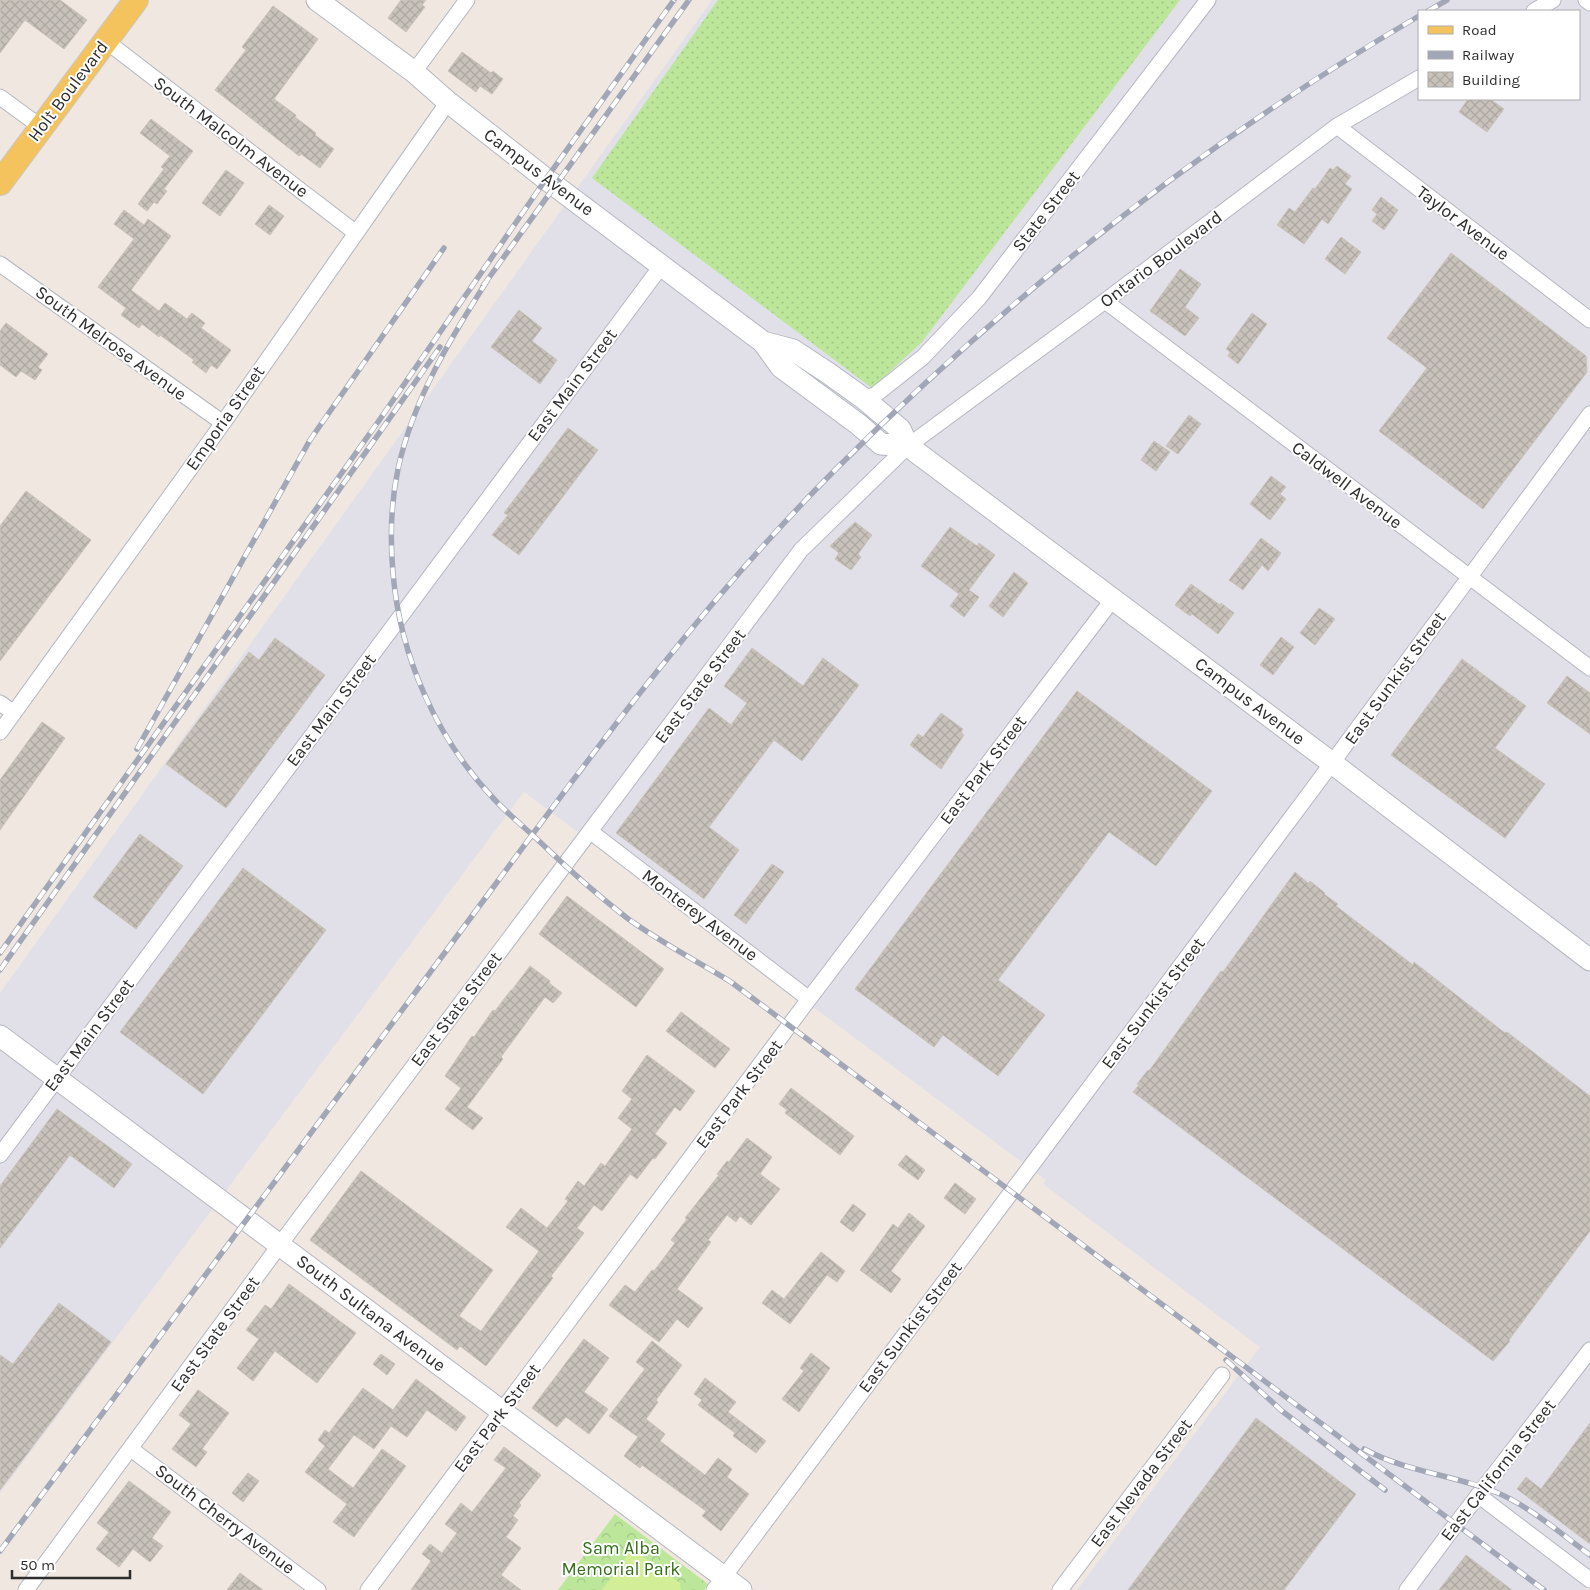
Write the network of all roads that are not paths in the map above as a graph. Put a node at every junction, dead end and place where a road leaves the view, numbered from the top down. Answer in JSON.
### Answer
{"nodes":[{"id":1,"x":136,"y":0,"type":"edge"},
{"id":2,"x":317,"y":0,"type":"edge"},
{"id":3,"x":467,"y":0,"type":"edge"},
{"id":4,"x":1208,"y":0,"type":"edge"},
{"id":5,"x":1553,"y":0,"type":"edge"},
{"id":6,"x":1586,"y":0,"type":"edge"},
{"id":7,"x":1590,"y":3,"type":"edge"},
{"id":8,"x":1536,"y":10,"type":"edge"},
{"id":9,"x":106,"y":41,"type":"junction"},
{"id":10,"x":414,"y":72,"type":"junction"},
{"id":11,"x":1418,"y":79,"type":"edge"},
{"id":12,"x":0,"y":97,"type":"edge"},
{"id":13,"x":448,"y":102,"type":"junction"},
{"id":14,"x":1337,"y":126,"type":"junction"},
{"id":15,"x":41,"y":127,"type":"junction"},
{"id":16,"x":0,"y":182,"type":"edge"},
{"id":17,"x":356,"y":232,"type":"junction"},
{"id":18,"x":0,"y":264,"type":"edge"},
{"id":19,"x":662,"y":265,"type":"junction"},
{"id":20,"x":1105,"y":301,"type":"junction"},
{"id":21,"x":1590,"y":320,"type":"edge"},
{"id":22,"x":763,"y":342,"type":"junction"},
{"id":23,"x":863,"y":398,"type":"junction"},
{"id":24,"x":1590,"y":414,"type":"edge"},
{"id":25,"x":223,"y":422,"type":"junction"},
{"id":26,"x":908,"y":446,"type":"junction"},
{"id":27,"x":1469,"y":577,"type":"junction"},
{"id":28,"x":1113,"y":599,"type":"junction"},
{"id":29,"x":1590,"y":668,"type":"edge"},
{"id":30,"x":0,"y":703,"type":"edge"},
{"id":31,"x":14,"y":713,"type":"junction"},
{"id":32,"x":0,"y":732,"type":"edge"},
{"id":33,"x":1332,"y":763,"type":"junction"},
{"id":34,"x":590,"y":832,"type":"junction"},
{"id":35,"x":1590,"y":960,"type":"edge"},
{"id":36,"x":809,"y":999,"type":"junction"},
{"id":37,"x":0,"y":1036,"type":"edge"},
{"id":38,"x":58,"y":1078,"type":"junction"},
{"id":39,"x":0,"y":1155,"type":"edge"},
{"id":40,"x":280,"y":1245,"type":"junction"},
{"id":41,"x":1590,"y":1350,"type":"edge"},
{"id":42,"x":1222,"y":1375,"type":"dead end"},
{"id":43,"x":502,"y":1412,"type":"junction"},
{"id":44,"x":131,"y":1448,"type":"junction"},
{"id":45,"x":1478,"y":1496,"type":"junction"},
{"id":46,"x":1590,"y":1580,"type":"edge"},
{"id":47,"x":719,"y":1584,"type":"edge"},
{"id":48,"x":26,"y":1590,"type":"edge"},
{"id":49,"x":318,"y":1590,"type":"edge"},
{"id":50,"x":368,"y":1590,"type":"edge"},
{"id":51,"x":741,"y":1590,"type":"edge"},
{"id":52,"x":1060,"y":1590,"type":"edge"},
{"id":53,"x":1407,"y":1590,"type":"edge"}],
"edges":[{"from":1,"to":9,"type":"main road","name":"Holt Boulevard"},
{"from":2,"to":10,"type":"street","name":"Campus Avenue"},
{"from":3,"to":10,"type":"street"},
{"from":4,"to":23,"type":"street","name":"State Street"},
{"from":5,"to":8,"type":"street"},
{"from":6,"to":7,"type":"street"},
{"from":9,"to":15,"type":"main road","name":"Holt Boulevard"},
{"from":9,"to":17,"type":"street","name":"South Malcolm Avenue"},
{"from":10,"to":13,"type":"street","name":"Campus Avenue"},
{"from":11,"to":14,"type":"street","name":"Ontario Boulevard"},
{"from":12,"to":15,"type":"street"},
{"from":13,"to":17,"type":"street","name":"Emporia Street"},
{"from":13,"to":19,"type":"street","name":"Campus Avenue"},
{"from":14,"to":20,"type":"street","name":"Ontario Boulevard"},
{"from":14,"to":21,"type":"street","name":"Taylor Avenue"},
{"from":15,"to":16,"type":"main road","name":"Holt Boulevard"},
{"from":17,"to":25,"type":"street","name":"Emporia Street"},
{"from":18,"to":25,"type":"street","name":"South Melrose Avenue"},
{"from":19,"to":22,"type":"street","name":"Campus Avenue"},
{"from":19,"to":38,"type":"street","name":"East Main Street"},
{"from":20,"to":26,"type":"street","name":"Ontario Boulevard"},
{"from":20,"to":27,"type":"street","name":"Caldwell Avenue"},
{"from":22,"to":23,"type":"street","name":"Campus Avenue"},
{"from":22,"to":26,"type":"street","name":"Campus Avenue"},
{"from":23,"to":26,"type":"street","name":"Campus Avenue"},
{"from":24,"to":27,"type":"street","name":"East Sunkist Street"},
{"from":25,"to":31,"type":"street","name":"Emporia Street"},
{"from":26,"to":28,"type":"street","name":"Campus Avenue"},
{"from":26,"to":34,"type":"street","name":"East State Street"},
{"from":27,"to":29,"type":"street","name":"Caldwell Avenue"},
{"from":27,"to":33,"type":"street","name":"East Sunkist Street"},
{"from":28,"to":33,"type":"street","name":"Campus Avenue"},
{"from":28,"to":36,"type":"street","name":"East Park Street"},
{"from":30,"to":31,"type":"street"},
{"from":31,"to":32,"type":"street","name":"Emporia Street"},
{"from":33,"to":35,"type":"street","name":"Campus Avenue"},
{"from":33,"to":47,"type":"street","name":"East Sunkist Street"},
{"from":34,"to":36,"type":"street","name":"Monterey Avenue"},
{"from":34,"to":40,"type":"street","name":"East State Street"},
{"from":36,"to":43,"type":"street","name":"East Park Street"},
{"from":37,"to":38,"type":"street","name":"South Sultana Avenue"},
{"from":38,"to":39,"type":"street","name":"East Main Street"},
{"from":38,"to":40,"type":"street","name":"South Sultana Avenue"},
{"from":40,"to":43,"type":"street","name":"South Sultana Avenue"},
{"from":40,"to":44,"type":"street","name":"East State Street"},
{"from":41,"to":45,"type":"street","name":"East California Street"},
{"from":42,"to":52,"type":"street","name":"East Nevada Street"},
{"from":43,"to":47,"type":"street","name":"South Sultana Avenue"},
{"from":43,"to":50,"type":"street","name":"East Park Street"},
{"from":44,"to":48,"type":"street","name":"East State Street"},
{"from":44,"to":49,"type":"street","name":"South Cherry Avenue"},
{"from":45,"to":46,"type":"street"},
{"from":45,"to":53,"type":"street","name":"East California Street"},
{"from":47,"to":51,"type":"street","name":"South Sultana Avenue"}]}
